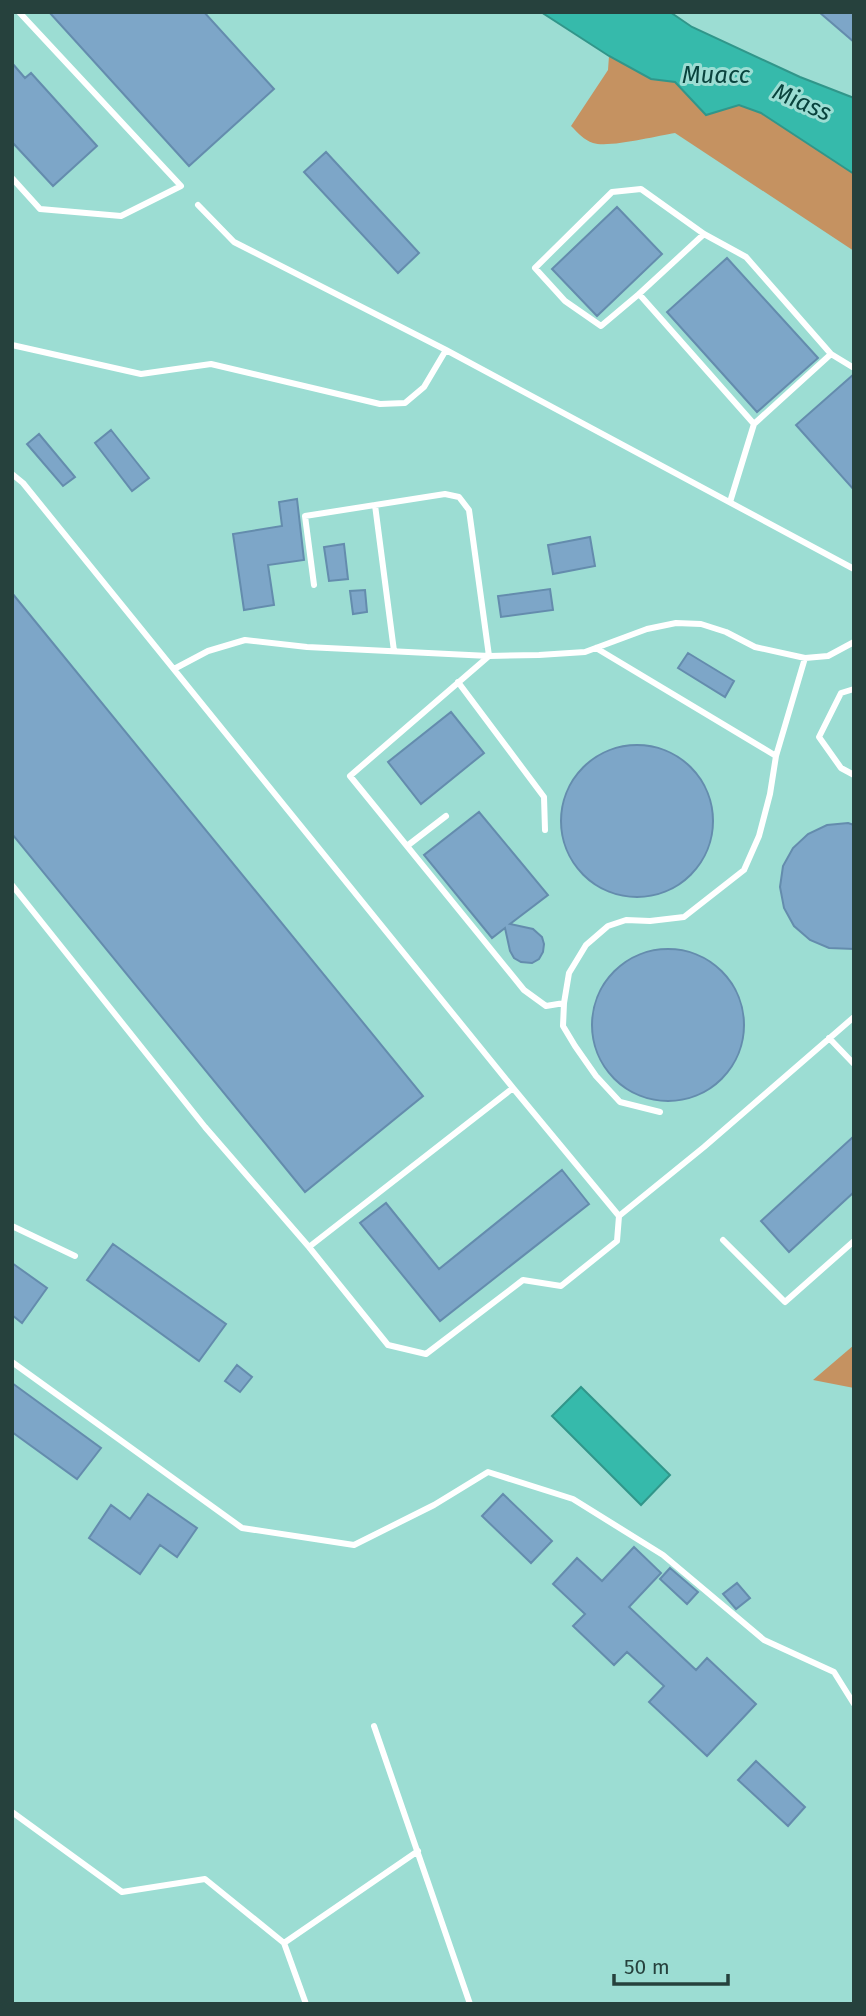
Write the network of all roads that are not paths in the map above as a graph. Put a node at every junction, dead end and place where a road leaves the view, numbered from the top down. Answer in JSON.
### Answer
{"nodes":[{"id":1,"x":19,"y":12,"type":"edge"},
{"id":2,"x":12,"y":178,"type":"edge"},
{"id":3,"x":198,"y":205,"type":"dead end"},
{"id":4,"x":704,"y":234,"type":"junction"},
{"id":5,"x":639,"y":294,"type":"junction"},
{"id":6,"x":12,"y":345,"type":"edge"},
{"id":7,"x":446,"y":350,"type":"junction"},
{"id":8,"x":831,"y":354,"type":"junction"},
{"id":9,"x":854,"y":369,"type":"edge"},
{"id":10,"x":754,"y":424,"type":"junction"},
{"id":11,"x":12,"y":474,"type":"edge"},
{"id":12,"x":730,"y":502,"type":"junction"},
{"id":13,"x":375,"y":505,"type":"junction"},
{"id":14,"x":854,"y":569,"type":"edge"},
{"id":15,"x":314,"y":585,"type":"dead end"},
{"id":16,"x":853,"y":641,"type":"edge"},
{"id":17,"x":596,"y":648,"type":"junction"},
{"id":18,"x":394,"y":651,"type":"junction"},
{"id":19,"x":489,"y":656,"type":"junction"},
{"id":20,"x":805,"y":658,"type":"junction"},
{"id":21,"x":174,"y":669,"type":"junction"},
{"id":22,"x":458,"y":682,"type":"junction"},
{"id":23,"x":854,"y":690,"type":"edge"},
{"id":24,"x":776,"y":756,"type":"junction"},
{"id":25,"x":854,"y":775,"type":"edge"},
{"id":26,"x":446,"y":816,"type":"dead end"},
{"id":27,"x":545,"y":830,"type":"dead end"},
{"id":28,"x":407,"y":846,"type":"junction"},
{"id":29,"x":12,"y":885,"type":"edge"},
{"id":30,"x":564,"y":1003,"type":"junction"},
{"id":31,"x":854,"y":1017,"type":"edge"},
{"id":32,"x":829,"y":1038,"type":"junction"},
{"id":33,"x":854,"y":1064,"type":"edge"},
{"id":34,"x":513,"y":1088,"type":"junction"},
{"id":35,"x":660,"y":1112,"type":"dead end"},
{"id":36,"x":619,"y":1216,"type":"junction"},
{"id":37,"x":12,"y":1226,"type":"edge"},
{"id":38,"x":723,"y":1240,"type":"dead end"},
{"id":39,"x":854,"y":1241,"type":"edge"},
{"id":40,"x":309,"y":1247,"type":"junction"},
{"id":41,"x":75,"y":1256,"type":"dead end"},
{"id":42,"x":12,"y":1362,"type":"edge"},
{"id":43,"x":854,"y":1704,"type":"edge"},
{"id":44,"x":374,"y":1726,"type":"dead end"},
{"id":45,"x":12,"y":1812,"type":"edge"},
{"id":46,"x":418,"y":1851,"type":"junction"},
{"id":47,"x":284,"y":1943,"type":"junction"},
{"id":48,"x":306,"y":2004,"type":"edge"},
{"id":49,"x":470,"y":2004,"type":"edge"}],
"edges":[{"from":1,"to":2,"type":"lane"},
{"from":3,"to":7,"type":"lane"},
{"from":4,"to":5,"type":"lane"},
{"from":4,"to":5,"type":"lane"},
{"from":4,"to":8,"type":"lane"},
{"from":5,"to":10,"type":"lane"},
{"from":6,"to":7,"type":"lane"},
{"from":7,"to":12,"type":"lane"},
{"from":8,"to":9,"type":"lane"},
{"from":8,"to":10,"type":"lane"},
{"from":10,"to":12,"type":"lane"},
{"from":11,"to":21,"type":"lane"},
{"from":12,"to":14,"type":"lane"},
{"from":13,"to":15,"type":"lane"},
{"from":13,"to":18,"type":"lane"},
{"from":13,"to":19,"type":"lane"},
{"from":16,"to":20,"type":"lane"},
{"from":17,"to":19,"type":"lane"},
{"from":17,"to":20,"type":"lane"},
{"from":17,"to":24,"type":"lane"},
{"from":18,"to":19,"type":"lane"},
{"from":18,"to":21,"type":"lane"},
{"from":19,"to":22,"type":"lane"},
{"from":20,"to":24,"type":"lane"},
{"from":21,"to":34,"type":"lane"},
{"from":22,"to":27,"type":"lane"},
{"from":22,"to":28,"type":"lane"},
{"from":23,"to":25,"type":"lane"},
{"from":24,"to":30,"type":"lane"},
{"from":26,"to":28,"type":"lane"},
{"from":28,"to":30,"type":"lane"},
{"from":29,"to":40,"type":"lane"},
{"from":30,"to":35,"type":"lane"},
{"from":31,"to":32,"type":"lane"},
{"from":32,"to":33,"type":"lane"},
{"from":32,"to":36,"type":"lane"},
{"from":34,"to":36,"type":"lane"},
{"from":34,"to":40,"type":"lane"},
{"from":36,"to":40,"type":"lane"},
{"from":37,"to":41,"type":"lane"},
{"from":38,"to":39,"type":"lane"},
{"from":42,"to":43,"type":"lane"},
{"from":44,"to":46,"type":"lane"},
{"from":45,"to":47,"type":"lane"},
{"from":46,"to":47,"type":"lane"},
{"from":46,"to":49,"type":"lane"},
{"from":47,"to":48,"type":"lane"}]}
